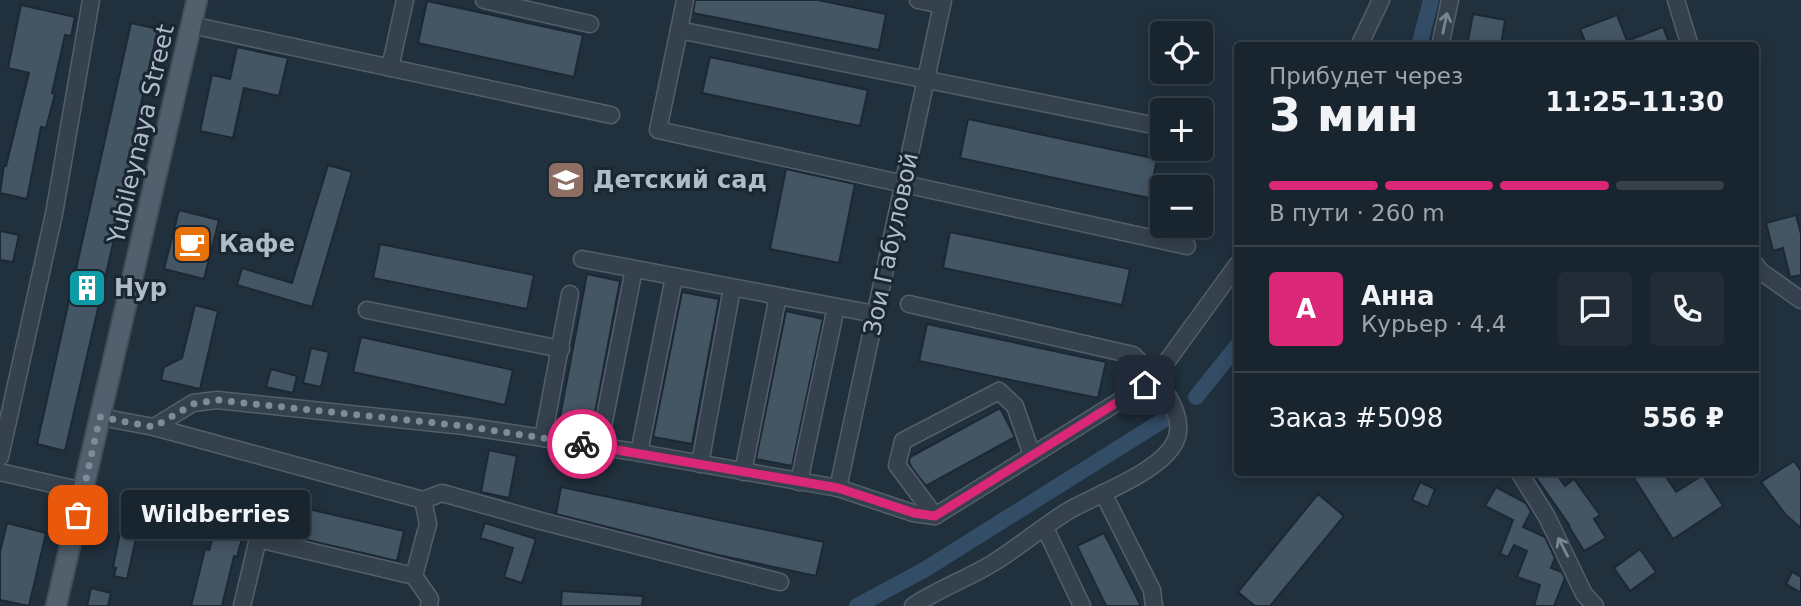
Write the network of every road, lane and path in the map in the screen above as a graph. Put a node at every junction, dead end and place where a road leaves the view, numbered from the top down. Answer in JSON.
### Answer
{"nodes":[{"id":1,"x":91,"y":0,"type":"edge"},
{"id":2,"x":197,"y":0,"type":"edge"},
{"id":3,"x":405,"y":0,"type":"edge"},
{"id":4,"x":484,"y":0,"type":"edge"},
{"id":5,"x":685,"y":0,"type":"edge"},
{"id":6,"x":918,"y":0,"type":"edge"},
{"id":7,"x":1381,"y":0,"type":"edge"},
{"id":8,"x":1450,"y":0,"type":"edge"},
{"id":9,"x":1675,"y":0,"type":"edge"},
{"id":10,"x":942,"y":2,"type":"edge"},
{"id":11,"x":590,"y":24,"type":"dead end"},
{"id":12,"x":191,"y":25,"type":"junction"},
{"id":13,"x":679,"y":30,"type":"junction"},
{"id":14,"x":1361,"y":42,"type":"edge"},
{"id":15,"x":1441,"y":42,"type":"edge"},
{"id":16,"x":1689,"y":42,"type":"edge"},
{"id":17,"x":390,"y":68,"type":"junction"},
{"id":18,"x":926,"y":81,"type":"junction"},
{"id":19,"x":611,"y":115,"type":"dead end"},
{"id":20,"x":1150,"y":125,"type":"edge"},
{"id":21,"x":904,"y":184,"type":"junction"},
{"id":22,"x":1187,"y":246,"type":"dead end"},
{"id":23,"x":582,"y":259,"type":"dead end"},
{"id":24,"x":634,"y":269,"type":"junction"},
{"id":25,"x":1234,"y":269,"type":"edge"},
{"id":26,"x":1759,"y":270,"type":"edge"},
{"id":27,"x":674,"y":276,"type":"junction"},
{"id":28,"x":732,"y":288,"type":"junction"},
{"id":29,"x":570,"y":294,"type":"dead end"},
{"id":30,"x":778,"y":296,"type":"junction"},
{"id":31,"x":1801,"y":300,"type":"edge"},
{"id":32,"x":909,"y":304,"type":"dead end"},
{"id":33,"x":836,"y":307,"type":"junction"},
{"id":34,"x":367,"y":310,"type":"dead end"},
{"id":35,"x":875,"y":314,"type":"junction"},
{"id":36,"x":561,"y":349,"type":"junction"},
{"id":37,"x":1155,"y":376,"type":"junction"},
{"id":38,"x":100,"y":417,"type":"junction"},
{"id":39,"x":154,"y":427,"type":"junction"},
{"id":40,"x":543,"y":438,"type":"junction"},
{"id":41,"x":599,"y":447,"type":"junction"},
{"id":42,"x":639,"y":453,"type":"junction"},
{"id":43,"x":1032,"y":455,"type":"junction"},
{"id":44,"x":0,"y":457,"type":"edge"},
{"id":45,"x":700,"y":464,"type":"junction"},
{"id":46,"x":0,"y":472,"type":"edge"},
{"id":47,"x":743,"y":472,"type":"junction"},
{"id":48,"x":1521,"y":476,"type":"edge"},
{"id":49,"x":799,"y":482,"type":"junction"},
{"id":50,"x":838,"y":488,"type":"junction"},
{"id":51,"x":83,"y":491,"type":"junction"},
{"id":52,"x":1103,"y":493,"type":"junction"},
{"id":53,"x":423,"y":500,"type":"junction"},
{"id":54,"x":935,"y":516,"type":"junction"},
{"id":55,"x":1045,"y":528,"type":"junction"},
{"id":56,"x":414,"y":576,"type":"junction"},
{"id":57,"x":780,"y":582,"type":"dead end"},
{"id":58,"x":1586,"y":602,"type":"edge"},
{"id":59,"x":57,"y":606,"type":"edge"},
{"id":60,"x":242,"y":606,"type":"edge"},
{"id":61,"x":429,"y":606,"type":"edge"},
{"id":62,"x":913,"y":606,"type":"edge"},
{"id":63,"x":1082,"y":606,"type":"edge"},
{"id":64,"x":1154,"y":606,"type":"edge"}],
"edges":[{"from":1,"to":44,"type":"street"},
{"from":2,"to":12,"type":"main road","name":"Yubileynaya Street"},
{"from":3,"to":17,"type":"street"},
{"from":4,"to":11,"type":"street"},
{"from":5,"to":13,"type":"street"},
{"from":6,"to":10,"type":"street"},
{"from":7,"to":14,"type":"street"},
{"from":15,"to":8,"type":"street","one_way":true},
{"from":9,"to":16,"type":"street"},
{"from":10,"to":18,"type":"street","name":"Зои Габуловой"},
{"from":12,"to":17,"type":"street"},
{"from":12,"to":38,"type":"main road","name":"Yubileynaya Street"},
{"from":13,"to":18,"type":"street"},
{"from":13,"to":21,"type":"street"},
{"from":17,"to":19,"type":"street"},
{"from":18,"to":20,"type":"street"},
{"from":18,"to":21,"type":"street","name":"Зои Габуловой"},
{"from":21,"to":22,"type":"street"},
{"from":21,"to":35,"type":"street","name":"Зои Габуловой"},
{"from":23,"to":24,"type":"street"},
{"from":24,"to":27,"type":"street"},
{"from":24,"to":41,"type":"street"},
{"from":25,"to":37,"type":"street"},
{"from":26,"to":31,"type":"street"},
{"from":27,"to":28,"type":"street"},
{"from":27,"to":42,"type":"street"},
{"from":28,"to":30,"type":"street"},
{"from":28,"to":45,"type":"street"},
{"from":29,"to":36,"type":"street"},
{"from":30,"to":33,"type":"street"},
{"from":30,"to":47,"type":"street"},
{"from":32,"to":37,"type":"street"},
{"from":33,"to":35,"type":"street"},
{"from":33,"to":49,"type":"street"},
{"from":34,"to":36,"type":"street"},
{"from":35,"to":50,"type":"street","name":"Зои Габуловой"},
{"from":36,"to":40,"type":"street"},
{"from":37,"to":43,"type":"street"},
{"from":37,"to":52,"type":"street"},
{"from":38,"to":39,"type":"street"},
{"from":38,"to":51,"type":"main road","name":"Yubileynaya Street"},
{"from":39,"to":40,"type":"street"},
{"from":39,"to":53,"type":"street"},
{"from":40,"to":41,"type":"street"},
{"from":41,"to":42,"type":"street"},
{"from":42,"to":45,"type":"street"},
{"from":43,"to":54,"type":"street"},
{"from":43,"to":54,"type":"street"},
{"from":45,"to":47,"type":"street"},
{"from":46,"to":51,"type":"street"},
{"from":47,"to":49,"type":"street"},
{"from":58,"to":48,"type":"street","one_way":true},
{"from":49,"to":50,"type":"street"},
{"from":50,"to":54,"type":"street"},
{"from":51,"to":59,"type":"main road","name":"Yubileynaya Street"},
{"from":52,"to":55,"type":"street"},
{"from":52,"to":64,"type":"street"},
{"from":53,"to":56,"type":"street"},
{"from":53,"to":57,"type":"street"},
{"from":55,"to":62,"type":"street"},
{"from":55,"to":63,"type":"street"},
{"from":56,"to":60,"type":"street"},
{"from":56,"to":61,"type":"street"}]}
